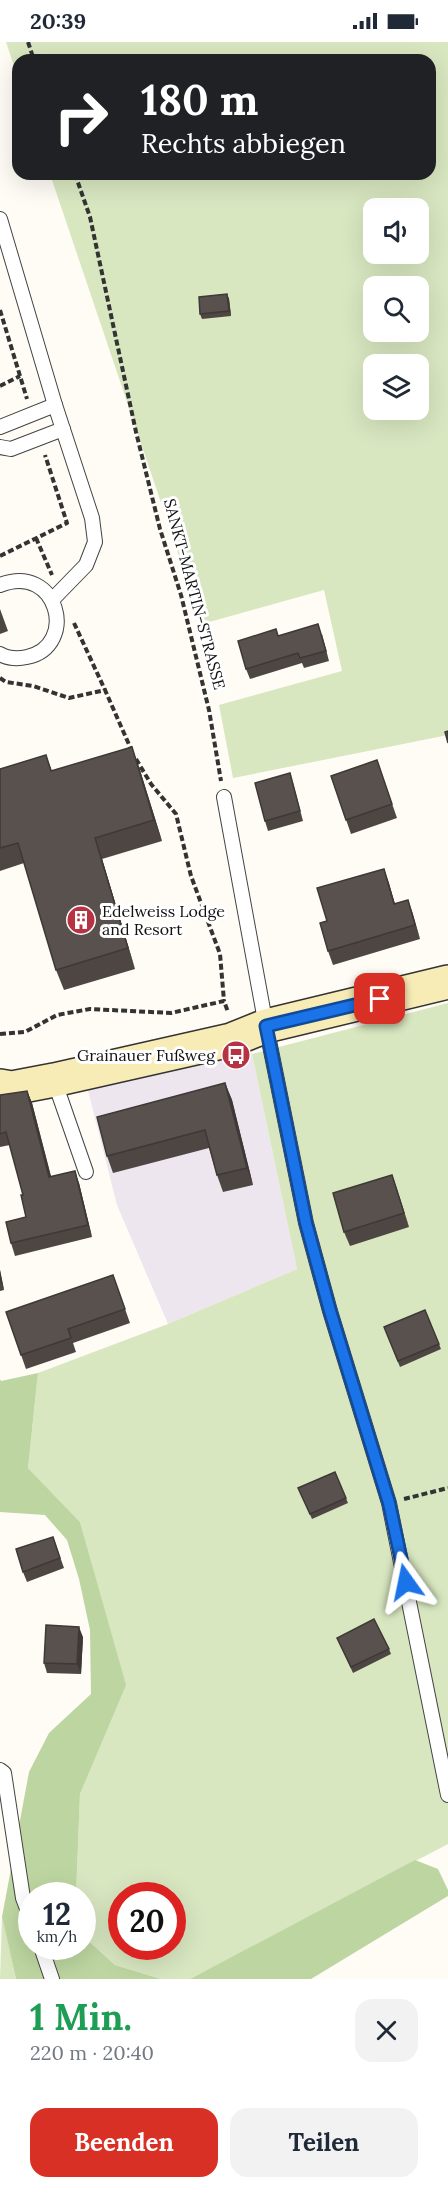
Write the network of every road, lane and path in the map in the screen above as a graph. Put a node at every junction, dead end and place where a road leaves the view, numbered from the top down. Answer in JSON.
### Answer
{"nodes":[{"id":1,"x":77,"y":180,"type":"edge"},
{"id":2,"x":0,"y":219,"type":"edge"},
{"id":3,"x":15,"y":271,"type":"junction"},
{"id":4,"x":0,"y":274,"type":"edge"},
{"id":5,"x":20,"y":376,"type":"dead end"},
{"id":6,"x":0,"y":386,"type":"edge"},
{"id":7,"x":55,"y":405,"type":"junction"},
{"id":8,"x":0,"y":427,"type":"edge"},
{"id":9,"x":63,"y":429,"type":"junction"},
{"id":10,"x":0,"y":447,"type":"edge"},
{"id":11,"x":0,"y":585,"type":"edge"},
{"id":12,"x":52,"y":600,"type":"junction"},
{"id":13,"x":0,"y":654,"type":"edge"},
{"id":14,"x":0,"y":678,"type":"edge"},
{"id":15,"x":224,"y":797,"type":"joint"},
{"id":16,"x":448,"y":982,"type":"edge"},
{"id":17,"x":224,"y":1001,"type":"junction"},
{"id":18,"x":266,"y":1026,"type":"junction"},
{"id":19,"x":0,"y":1034,"type":"edge"},
{"id":20,"x":234,"y":1039,"type":"junction"},
{"id":21,"x":54,"y":1080,"type":"junction"},
{"id":22,"x":0,"y":1086,"type":"edge"},
{"id":23,"x":86,"y":1172,"type":"dead end"},
{"id":24,"x":448,"y":1488,"type":"edge"},
{"id":25,"x":389,"y":1503,"type":"junction"},
{"id":26,"x":0,"y":1770,"type":"edge"},
{"id":27,"x":448,"y":1795,"type":"edge"},
{"id":28,"x":21,"y":1882,"type":"edge"},
{"id":29,"x":45,"y":1960,"type":"edge"},
{"id":30,"x":52,"y":1979,"type":"edge"}],
"edges":[{"from":1,"to":15,"type":"path","name":"SANKT-MARTIN-STRASSE"},
{"from":2,"to":3,"type":"lane"},
{"from":3,"to":4,"type":"lane"},
{"from":3,"to":7,"type":"lane"},
{"from":5,"to":6,"type":"path"},
{"from":7,"to":8,"type":"lane"},
{"from":7,"to":9,"type":"lane"},
{"from":9,"to":10,"type":"lane"},
{"from":9,"to":12,"type":"lane"},
{"from":11,"to":12,"type":"lane"},
{"from":12,"to":13,"type":"lane"},
{"from":14,"to":17,"type":"path"},
{"from":15,"to":18,"type":"lane"},
{"from":16,"to":18,"type":"street"},
{"from":17,"to":19,"type":"path"},
{"from":17,"to":20,"type":"path"},
{"from":18,"to":20,"type":"street"},
{"from":18,"to":25,"type":"lane"},
{"from":20,"to":21,"type":"street"},
{"from":21,"to":22,"type":"street"},
{"from":21,"to":23,"type":"lane"},
{"from":24,"to":25,"type":"path"},
{"from":25,"to":27,"type":"lane"},
{"from":26,"to":28,"type":"lane"},
{"from":29,"to":30,"type":"lane"}]}
